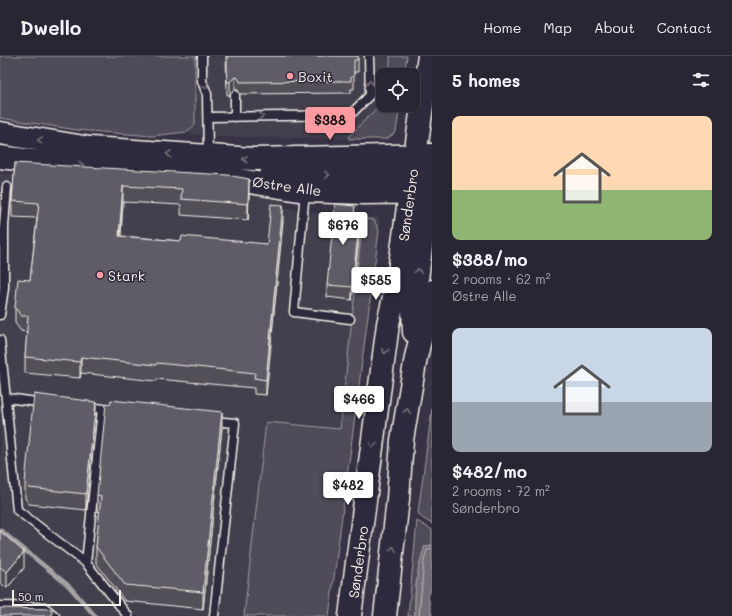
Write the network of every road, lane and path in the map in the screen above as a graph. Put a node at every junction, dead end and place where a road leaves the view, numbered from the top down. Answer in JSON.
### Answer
{"nodes":[{"id":1,"x":202,"y":56,"type":"edge"},
{"id":2,"x":369,"y":56,"type":"edge"},
{"id":3,"x":429,"y":56,"type":"edge"},
{"id":4,"x":235,"y":95,"type":"dead end"},
{"id":5,"x":208,"y":117,"type":"junction"},
{"id":6,"x":235,"y":117,"type":"junction"},
{"id":7,"x":0,"y":133,"type":"edge"},
{"id":8,"x":0,"y":157,"type":"edge"},
{"id":9,"x":205,"y":165,"type":"junction"},
{"id":10,"x":419,"y":177,"type":"edge"},
{"id":11,"x":6,"y":187,"type":"dead end"},
{"id":12,"x":305,"y":191,"type":"junction"},
{"id":13,"x":432,"y":291,"type":"edge"},
{"id":14,"x":0,"y":315,"type":"edge"},
{"id":15,"x":350,"y":319,"type":"dead end"},
{"id":16,"x":0,"y":340,"type":"edge"},
{"id":17,"x":416,"y":357,"type":"junction"},
{"id":18,"x":7,"y":398,"type":"junction"},
{"id":19,"x":51,"y":403,"type":"edge"},
{"id":20,"x":73,"y":406,"type":"edge"},
{"id":21,"x":102,"y":409,"type":"junction"},
{"id":22,"x":126,"y":412,"type":"edge"},
{"id":23,"x":204,"y":420,"type":"edge"},
{"id":24,"x":359,"y":550,"type":"junction"},
{"id":25,"x":86,"y":563,"type":"junction"},
{"id":26,"x":2,"y":604,"type":"edge"},
{"id":27,"x":55,"y":616,"type":"edge"},
{"id":28,"x":128,"y":616,"type":"edge"},
{"id":29,"x":214,"y":616,"type":"edge"},
{"id":30,"x":350,"y":616,"type":"edge"},
{"id":31,"x":364,"y":616,"type":"edge"},
{"id":32,"x":385,"y":616,"type":"edge"}],
"edges":[{"from":1,"to":5,"type":"lane","one_way":true},
{"from":6,"to":2,"type":"lane","one_way":true},
{"from":3,"to":10,"type":"street","name":"Sønderbro"},
{"from":4,"to":6,"type":"lane"},
{"from":5,"to":6,"type":"lane"},
{"from":5,"to":9,"type":"lane"},
{"from":9,"to":7,"type":"street","name":"Østre Alle","one_way":true},
{"from":8,"to":9,"type":"street","name":"Østre Alle","one_way":true},
{"from":9,"to":10,"type":"street","name":"Østre Alle"},
{"from":9,"to":12,"type":"street","name":"Østre Alle"},
{"from":10,"to":12,"type":"street","name":"Østre Alle"},
{"from":17,"to":10,"type":"street","one_way":true},
{"from":10,"to":24,"type":"street","name":"Sønderbro","one_way":true},
{"from":11,"to":14,"type":"lane"},
{"from":12,"to":15,"type":"lane"},
{"from":13,"to":17,"type":"street"},
{"from":16,"to":18,"type":"lane"},
{"from":32,"to":17,"type":"street","one_way":true},
{"from":18,"to":19,"type":"lane"},
{"from":18,"to":25,"type":"lane"},
{"from":20,"to":21,"type":"lane"},
{"from":21,"to":22,"type":"lane"},
{"from":21,"to":25,"type":"lane"},
{"from":23,"to":29,"type":"lane"},
{"from":24,"to":30,"type":"street","name":"Sønderbro"},
{"from":24,"to":31,"type":"street"},
{"from":25,"to":28,"type":"lane"},
{"from":26,"to":27,"type":"lane"}]}
